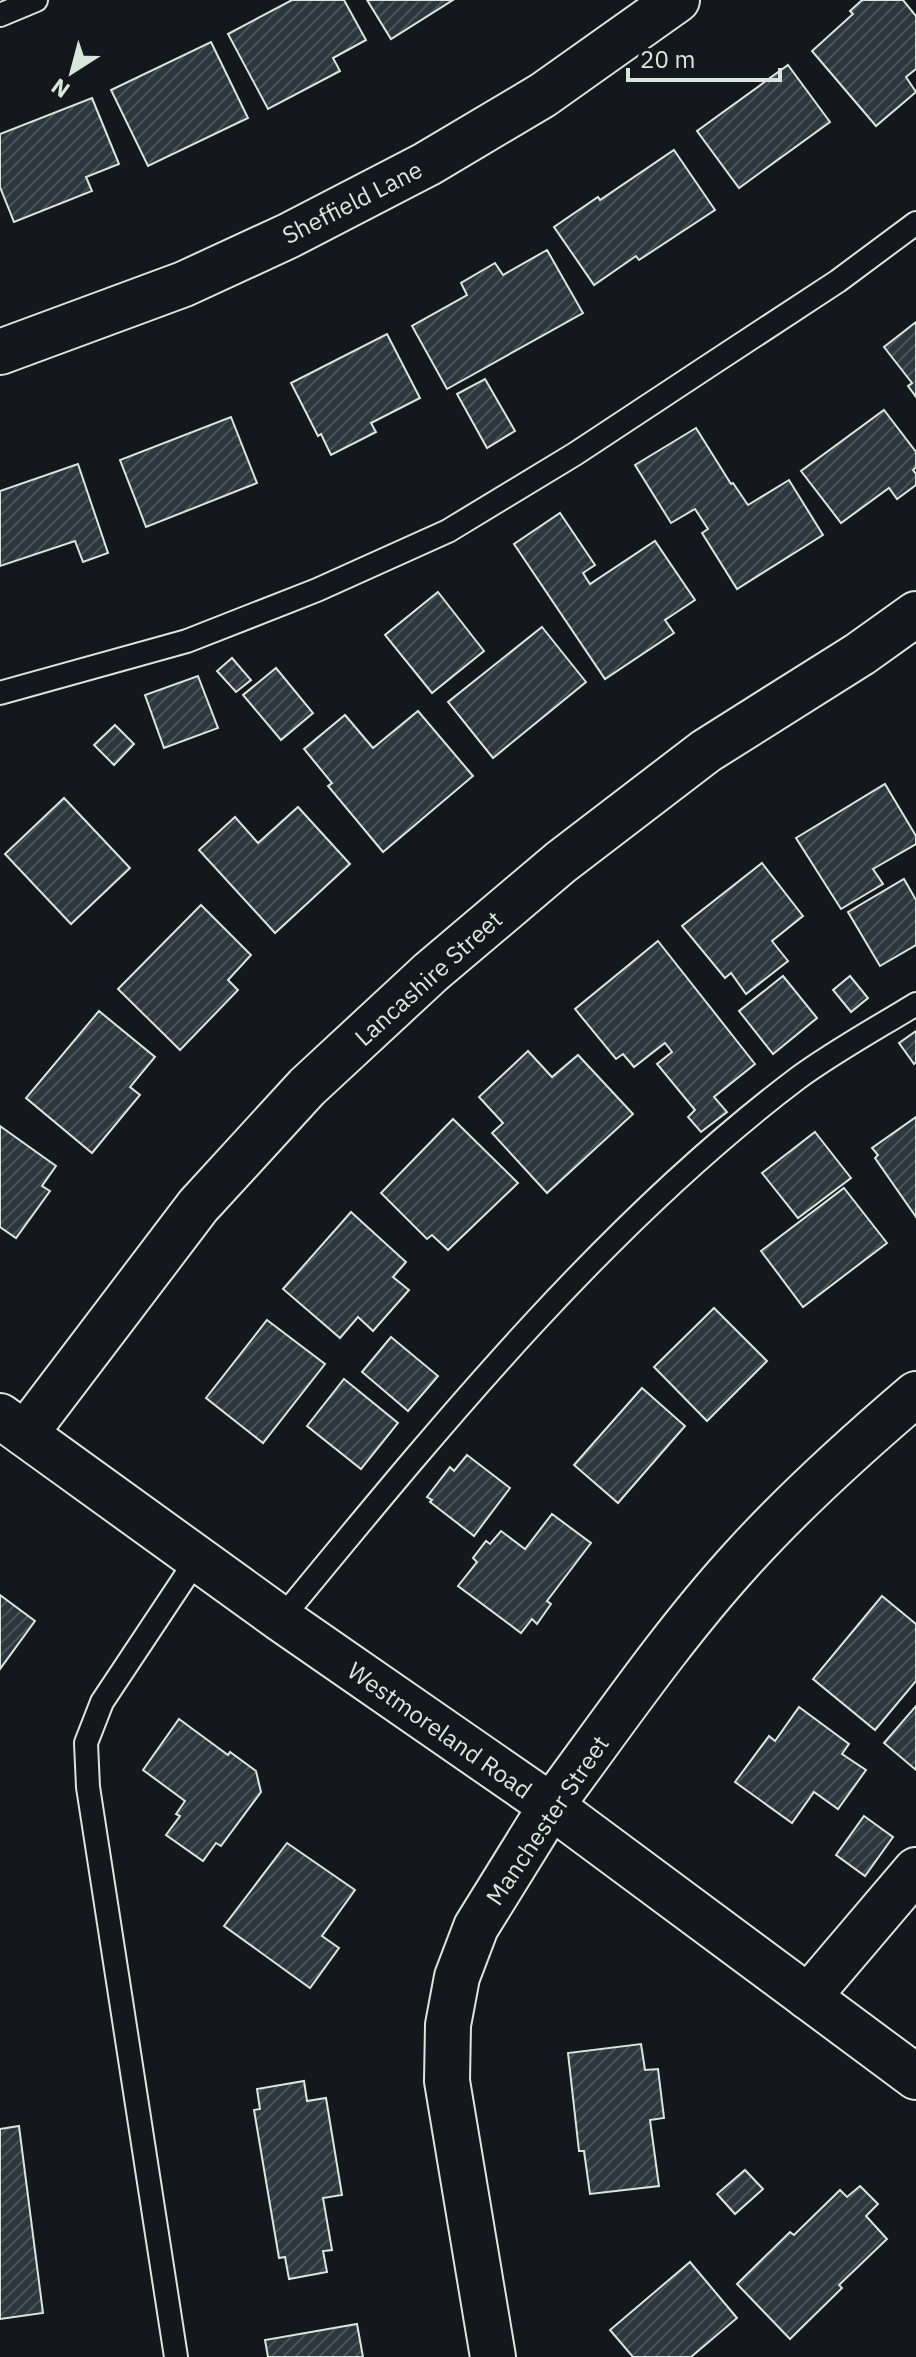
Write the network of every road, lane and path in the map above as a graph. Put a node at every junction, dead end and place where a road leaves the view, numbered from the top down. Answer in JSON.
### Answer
{"nodes":[{"id":1,"x":36,"y":0,"type":"edge"},
{"id":2,"x":677,"y":0,"type":"edge"},
{"id":3,"x":0,"y":15,"type":"edge"},
{"id":4,"x":916,"y":223,"type":"edge"},
{"id":5,"x":0,"y":352,"type":"edge"},
{"id":6,"x":916,"y":614,"type":"edge"},
{"id":7,"x":0,"y":693,"type":"edge"},
{"id":8,"x":916,"y":1004,"type":"edge"},
{"id":9,"x":916,"y":1394,"type":"edge"},
{"id":10,"x":13,"y":1425,"type":"edge"},
{"id":11,"x":197,"y":1559,"type":"junction"},
{"id":12,"x":281,"y":1619,"type":"junction"},
{"id":13,"x":551,"y":1806,"type":"junction"},
{"id":14,"x":916,"y":1870,"type":"edge"},
{"id":15,"x":808,"y":1997,"type":"junction"},
{"id":16,"x":916,"y":2077,"type":"edge"},
{"id":17,"x":176,"y":2357,"type":"edge"},
{"id":18,"x":493,"y":2357,"type":"edge"}],
"edges":[{"from":1,"to":3,"type":"lane"},
{"from":2,"to":5,"type":"street","name":"Sheffield Lane"},
{"from":4,"to":7,"type":"lane"},
{"from":6,"to":10,"type":"street","name":"Lancashire Street"},
{"from":8,"to":12,"type":"lane"},
{"from":9,"to":13,"type":"street","name":"Manchester Street"},
{"from":10,"to":11,"type":"street","name":"Westmoreland Road"},
{"from":11,"to":12,"type":"street","name":"Westmoreland Road"},
{"from":11,"to":17,"type":"lane"},
{"from":12,"to":13,"type":"street","name":"Westmoreland Road"},
{"from":13,"to":15,"type":"street","name":"Westmoreland Road"},
{"from":13,"to":18,"type":"street","name":"Manchester Street"},
{"from":14,"to":15,"type":"street"},
{"from":15,"to":16,"type":"street","name":"Westmoreland Road"}]}
